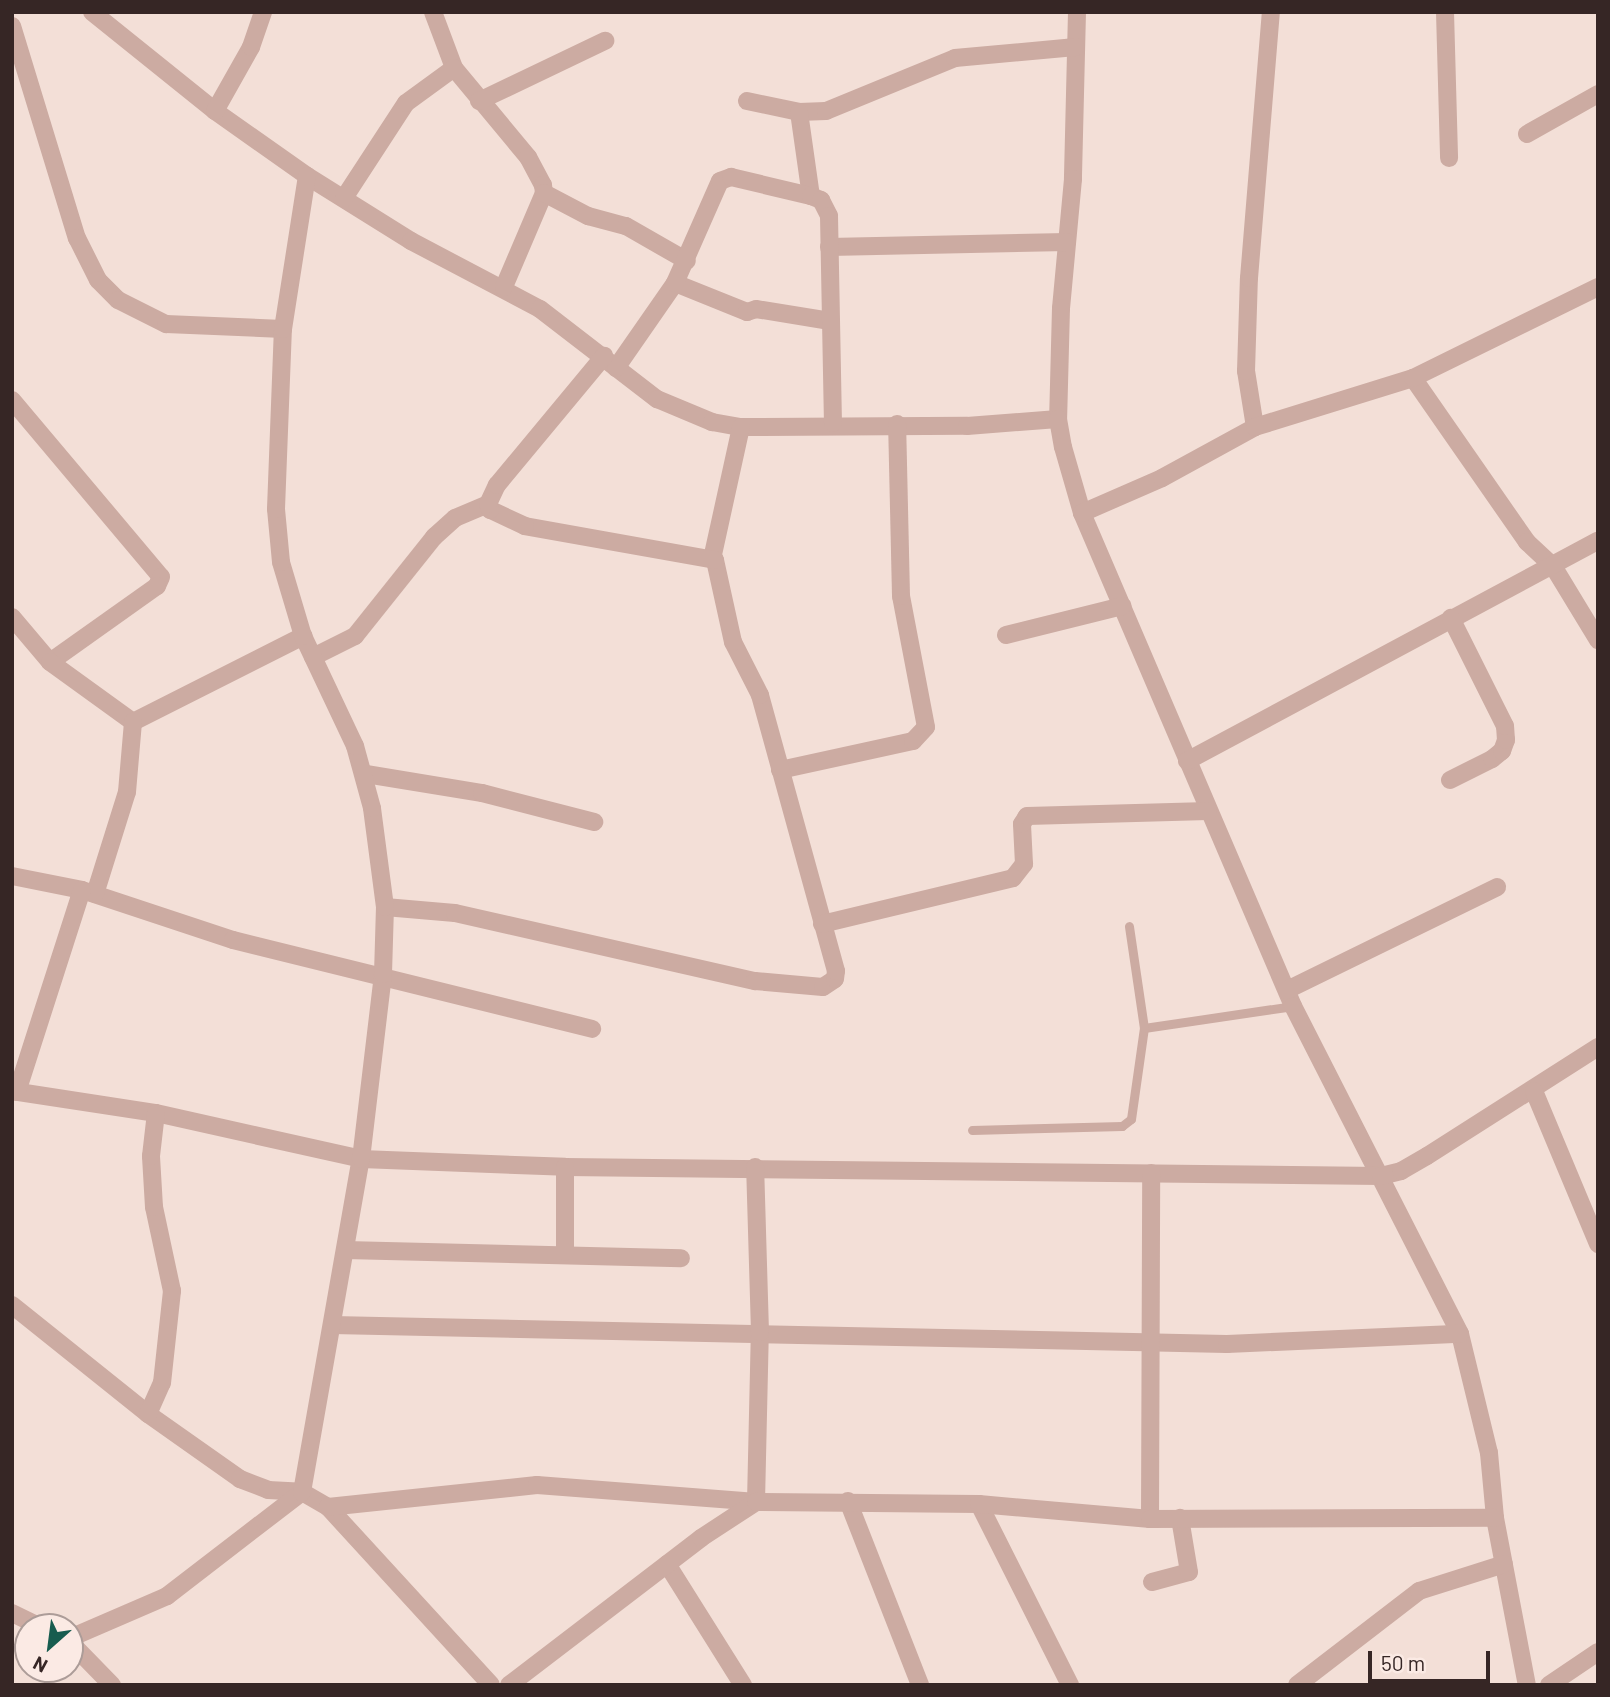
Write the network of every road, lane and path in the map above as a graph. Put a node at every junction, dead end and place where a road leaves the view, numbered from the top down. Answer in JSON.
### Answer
{"nodes":[{"id":1,"x":92,"y":12,"type":"edge"},
{"id":2,"x":263,"y":12,"type":"edge"},
{"id":3,"x":433,"y":12,"type":"edge"},
{"id":4,"x":1077,"y":12,"type":"edge"},
{"id":5,"x":1271,"y":12,"type":"edge"},
{"id":6,"x":1445,"y":12,"type":"edge"},
{"id":7,"x":12,"y":26,"type":"edge"},
{"id":8,"x":605,"y":41,"type":"dead end"},
{"id":9,"x":1075,"y":47,"type":"junction"},
{"id":10,"x":454,"y":68,"type":"junction"},
{"id":11,"x":1598,"y":94,"type":"edge"},
{"id":12,"x":479,"y":101,"type":"junction"},
{"id":13,"x":747,"y":101,"type":"dead end"},
{"id":14,"x":215,"y":111,"type":"junction"},
{"id":15,"x":799,"y":112,"type":"junction"},
{"id":16,"x":1527,"y":134,"type":"dead end"},
{"id":17,"x":1449,"y":158,"type":"dead end"},
{"id":18,"x":307,"y":176,"type":"junction"},
{"id":19,"x":544,"y":192,"type":"junction"},
{"id":20,"x":811,"y":196,"type":"junction"},
{"id":21,"x":344,"y":198,"type":"junction"},
{"id":22,"x":1067,"y":242,"type":"junction"},
{"id":23,"x":829,"y":247,"type":"junction"},
{"id":24,"x":687,"y":261,"type":"junction"},
{"id":25,"x":675,"y":283,"type":"junction"},
{"id":26,"x":504,"y":287,"type":"junction"},
{"id":27,"x":1598,"y":287,"type":"edge"},
{"id":28,"x":830,"y":321,"type":"junction"},
{"id":29,"x":283,"y":329,"type":"junction"},
{"id":30,"x":610,"y":362,"type":"junction"},
{"id":31,"x":1413,"y":378,"type":"junction"},
{"id":32,"x":12,"y":400,"type":"edge"},
{"id":33,"x":1058,"y":419,"type":"junction"},
{"id":34,"x":833,"y":423,"type":"junction"},
{"id":35,"x":897,"y":424,"type":"junction"},
{"id":36,"x":741,"y":426,"type":"junction"},
{"id":37,"x":1255,"y":427,"type":"junction"},
{"id":38,"x":488,"y":504,"type":"junction"},
{"id":39,"x":1082,"y":513,"type":"junction"},
{"id":40,"x":1598,"y":541,"type":"edge"},
{"id":41,"x":712,"y":559,"type":"junction"},
{"id":42,"x":1553,"y":566,"type":"junction"},
{"id":43,"x":1122,"y":606,"type":"junction"},
{"id":44,"x":12,"y":617,"type":"edge"},
{"id":45,"x":1451,"y":618,"type":"junction"},
{"id":46,"x":1006,"y":635,"type":"dead end"},
{"id":47,"x":303,"y":636,"type":"junction"},
{"id":48,"x":1598,"y":640,"type":"edge"},
{"id":49,"x":313,"y":657,"type":"junction"},
{"id":50,"x":50,"y":663,"type":"junction"},
{"id":51,"x":133,"y":722,"type":"junction"},
{"id":52,"x":1187,"y":761,"type":"junction"},
{"id":53,"x":780,"y":770,"type":"junction"},
{"id":54,"x":366,"y":774,"type":"junction"},
{"id":55,"x":1450,"y":780,"type":"dead end"},
{"id":56,"x":1208,"y":811,"type":"junction"},
{"id":57,"x":594,"y":822,"type":"dead end"},
{"id":58,"x":12,"y":876,"type":"edge"},
{"id":59,"x":1497,"y":887,"type":"dead end"},
{"id":60,"x":89,"y":892,"type":"junction"},
{"id":61,"x":385,"y":907,"type":"junction"},
{"id":62,"x":822,"y":924,"type":"junction"},
{"id":63,"x":1129,"y":926,"type":"dead end"},
{"id":64,"x":383,"y":974,"type":"junction"},
{"id":65,"x":1290,"y":998,"type":"junction"},
{"id":66,"x":1144,"y":1028,"type":"junction"},
{"id":67,"x":593,"y":1029,"type":"dead end"},
{"id":68,"x":1598,"y":1047,"type":"edge"},
{"id":69,"x":15,"y":1091,"type":"edge"},
{"id":70,"x":1534,"y":1091,"type":"junction"},
{"id":71,"x":156,"y":1113,"type":"junction"},
{"id":72,"x":972,"y":1130,"type":"dead end"},
{"id":73,"x":361,"y":1159,"type":"junction"},
{"id":74,"x":565,"y":1167,"type":"junction"},
{"id":75,"x":755,"y":1167,"type":"junction"},
{"id":76,"x":1152,"y":1173,"type":"junction"},
{"id":77,"x":1381,"y":1176,"type":"junction"},
{"id":78,"x":1598,"y":1244,"type":"edge"},
{"id":79,"x":345,"y":1250,"type":"junction"},
{"id":80,"x":565,"y":1252,"type":"junction"},
{"id":81,"x":681,"y":1258,"type":"dead end"},
{"id":82,"x":12,"y":1305,"type":"edge"},
{"id":83,"x":332,"y":1325,"type":"junction"},
{"id":84,"x":760,"y":1332,"type":"junction"},
{"id":85,"x":1460,"y":1334,"type":"junction"},
{"id":86,"x":1151,"y":1340,"type":"junction"},
{"id":87,"x":148,"y":1414,"type":"junction"},
{"id":88,"x":302,"y":1492,"type":"junction"},
{"id":89,"x":848,"y":1500,"type":"junction"},
{"id":90,"x":756,"y":1502,"type":"junction"},
{"id":91,"x":979,"y":1504,"type":"junction"},
{"id":92,"x":328,"y":1507,"type":"junction"},
{"id":93,"x":1180,"y":1518,"type":"junction"},
{"id":94,"x":1495,"y":1518,"type":"junction"},
{"id":95,"x":1150,"y":1519,"type":"junction"},
{"id":96,"x":667,"y":1564,"type":"junction"},
{"id":97,"x":1504,"y":1564,"type":"junction"},
{"id":98,"x":1153,"y":1582,"type":"dead end"},
{"id":99,"x":84,"y":1634,"type":"edge"},
{"id":100,"x":1598,"y":1652,"type":"edge"},
{"id":101,"x":84,"y":1655,"type":"edge"},
{"id":102,"x":533,"y":1667,"type":"junction"},
{"id":103,"x":112,"y":1685,"type":"edge"},
{"id":104,"x":491,"y":1685,"type":"edge"},
{"id":105,"x":509,"y":1685,"type":"edge"},
{"id":106,"x":540,"y":1685,"type":"edge"},
{"id":107,"x":743,"y":1685,"type":"edge"},
{"id":108,"x":920,"y":1685,"type":"edge"},
{"id":109,"x":1070,"y":1685,"type":"edge"},
{"id":110,"x":1297,"y":1685,"type":"edge"},
{"id":111,"x":1527,"y":1685,"type":"edge"},
{"id":112,"x":1549,"y":1685,"type":"edge"}],
"edges":[{"from":1,"to":14,"type":"street"},
{"from":2,"to":14,"type":"street"},
{"from":3,"to":10,"type":"street"},
{"from":4,"to":9,"type":"street"},
{"from":5,"to":37,"type":"street"},
{"from":6,"to":17,"type":"street"},
{"from":7,"to":29,"type":"street"},
{"from":8,"to":12,"type":"street"},
{"from":9,"to":15,"type":"street"},
{"from":9,"to":22,"type":"street"},
{"from":10,"to":12,"type":"street"},
{"from":10,"to":21,"type":"street"},
{"from":11,"to":16,"type":"street"},
{"from":12,"to":19,"type":"street"},
{"from":13,"to":15,"type":"street"},
{"from":14,"to":18,"type":"street"},
{"from":15,"to":20,"type":"street"},
{"from":18,"to":21,"type":"street"},
{"from":18,"to":29,"type":"street"},
{"from":19,"to":24,"type":"street"},
{"from":19,"to":26,"type":"street"},
{"from":20,"to":23,"type":"street"},
{"from":20,"to":24,"type":"street"},
{"from":21,"to":26,"type":"street"},
{"from":22,"to":23,"type":"street"},
{"from":22,"to":33,"type":"street"},
{"from":23,"to":28,"type":"street"},
{"from":24,"to":25,"type":"street"},
{"from":25,"to":28,"type":"street"},
{"from":25,"to":30,"type":"street"},
{"from":26,"to":30,"type":"street"},
{"from":27,"to":31,"type":"street"},
{"from":28,"to":34,"type":"street"},
{"from":29,"to":47,"type":"street"},
{"from":30,"to":36,"type":"street"},
{"from":30,"to":38,"type":"street"},
{"from":31,"to":37,"type":"street"},
{"from":31,"to":42,"type":"street"},
{"from":32,"to":50,"type":"street"},
{"from":33,"to":35,"type":"street"},
{"from":33,"to":39,"type":"street"},
{"from":34,"to":35,"type":"street"},
{"from":34,"to":36,"type":"street"},
{"from":35,"to":53,"type":"street"},
{"from":36,"to":41,"type":"street"},
{"from":37,"to":39,"type":"street"},
{"from":38,"to":41,"type":"street"},
{"from":38,"to":49,"type":"street"},
{"from":39,"to":43,"type":"street"},
{"from":40,"to":42,"type":"street"},
{"from":41,"to":53,"type":"street"},
{"from":42,"to":45,"type":"street"},
{"from":42,"to":48,"type":"street"},
{"from":43,"to":46,"type":"street"},
{"from":43,"to":52,"type":"street"},
{"from":44,"to":50,"type":"street"},
{"from":45,"to":52,"type":"street"},
{"from":45,"to":55,"type":"street"},
{"from":47,"to":49,"type":"street"},
{"from":47,"to":51,"type":"street"},
{"from":49,"to":54,"type":"street"},
{"from":50,"to":51,"type":"street"},
{"from":51,"to":60,"type":"street"},
{"from":52,"to":56,"type":"street"},
{"from":53,"to":62,"type":"street"},
{"from":54,"to":57,"type":"street"},
{"from":54,"to":61,"type":"street"},
{"from":56,"to":62,"type":"street"},
{"from":56,"to":65,"type":"street"},
{"from":58,"to":60,"type":"street"},
{"from":59,"to":65,"type":"street"},
{"from":60,"to":64,"type":"street"},
{"from":60,"to":69,"type":"street"},
{"from":61,"to":62,"type":"street"},
{"from":61,"to":64,"type":"street"},
{"from":63,"to":66,"type":"lane"},
{"from":64,"to":67,"type":"street"},
{"from":64,"to":73,"type":"street"},
{"from":65,"to":66,"type":"lane"},
{"from":65,"to":77,"type":"street"},
{"from":66,"to":72,"type":"lane"},
{"from":68,"to":70,"type":"street"},
{"from":69,"to":71,"type":"street"},
{"from":70,"to":77,"type":"street"},
{"from":70,"to":78,"type":"street"},
{"from":71,"to":73,"type":"street"},
{"from":71,"to":87,"type":"street"},
{"from":73,"to":74,"type":"street"},
{"from":73,"to":79,"type":"street"},
{"from":74,"to":75,"type":"street"},
{"from":74,"to":80,"type":"street"},
{"from":75,"to":76,"type":"street"},
{"from":75,"to":84,"type":"street"},
{"from":76,"to":77,"type":"street"},
{"from":76,"to":86,"type":"street"},
{"from":77,"to":85,"type":"street"},
{"from":79,"to":80,"type":"street"},
{"from":79,"to":83,"type":"street"},
{"from":80,"to":81,"type":"street"},
{"from":82,"to":87,"type":"street"},
{"from":83,"to":84,"type":"street"},
{"from":83,"to":88,"type":"street"},
{"from":84,"to":86,"type":"street"},
{"from":84,"to":90,"type":"street"},
{"from":85,"to":86,"type":"street"},
{"from":85,"to":94,"type":"street"},
{"from":86,"to":95,"type":"street"},
{"from":87,"to":88,"type":"street"},
{"from":88,"to":92,"type":"street"},
{"from":88,"to":99,"type":"street"},
{"from":89,"to":90,"type":"street"},
{"from":89,"to":91,"type":"street"},
{"from":89,"to":108,"type":"street"},
{"from":90,"to":92,"type":"street"},
{"from":90,"to":96,"type":"street"},
{"from":91,"to":95,"type":"street"},
{"from":91,"to":109,"type":"street"},
{"from":92,"to":104,"type":"street"},
{"from":93,"to":94,"type":"street"},
{"from":93,"to":95,"type":"street"},
{"from":93,"to":98,"type":"street"},
{"from":94,"to":97,"type":"street"},
{"from":96,"to":102,"type":"street"},
{"from":96,"to":107,"type":"street"},
{"from":97,"to":110,"type":"street"},
{"from":97,"to":111,"type":"street"},
{"from":100,"to":112,"type":"street"},
{"from":101,"to":103,"type":"street"},
{"from":102,"to":105,"type":"street"},
{"from":102,"to":106,"type":"street"}]}
